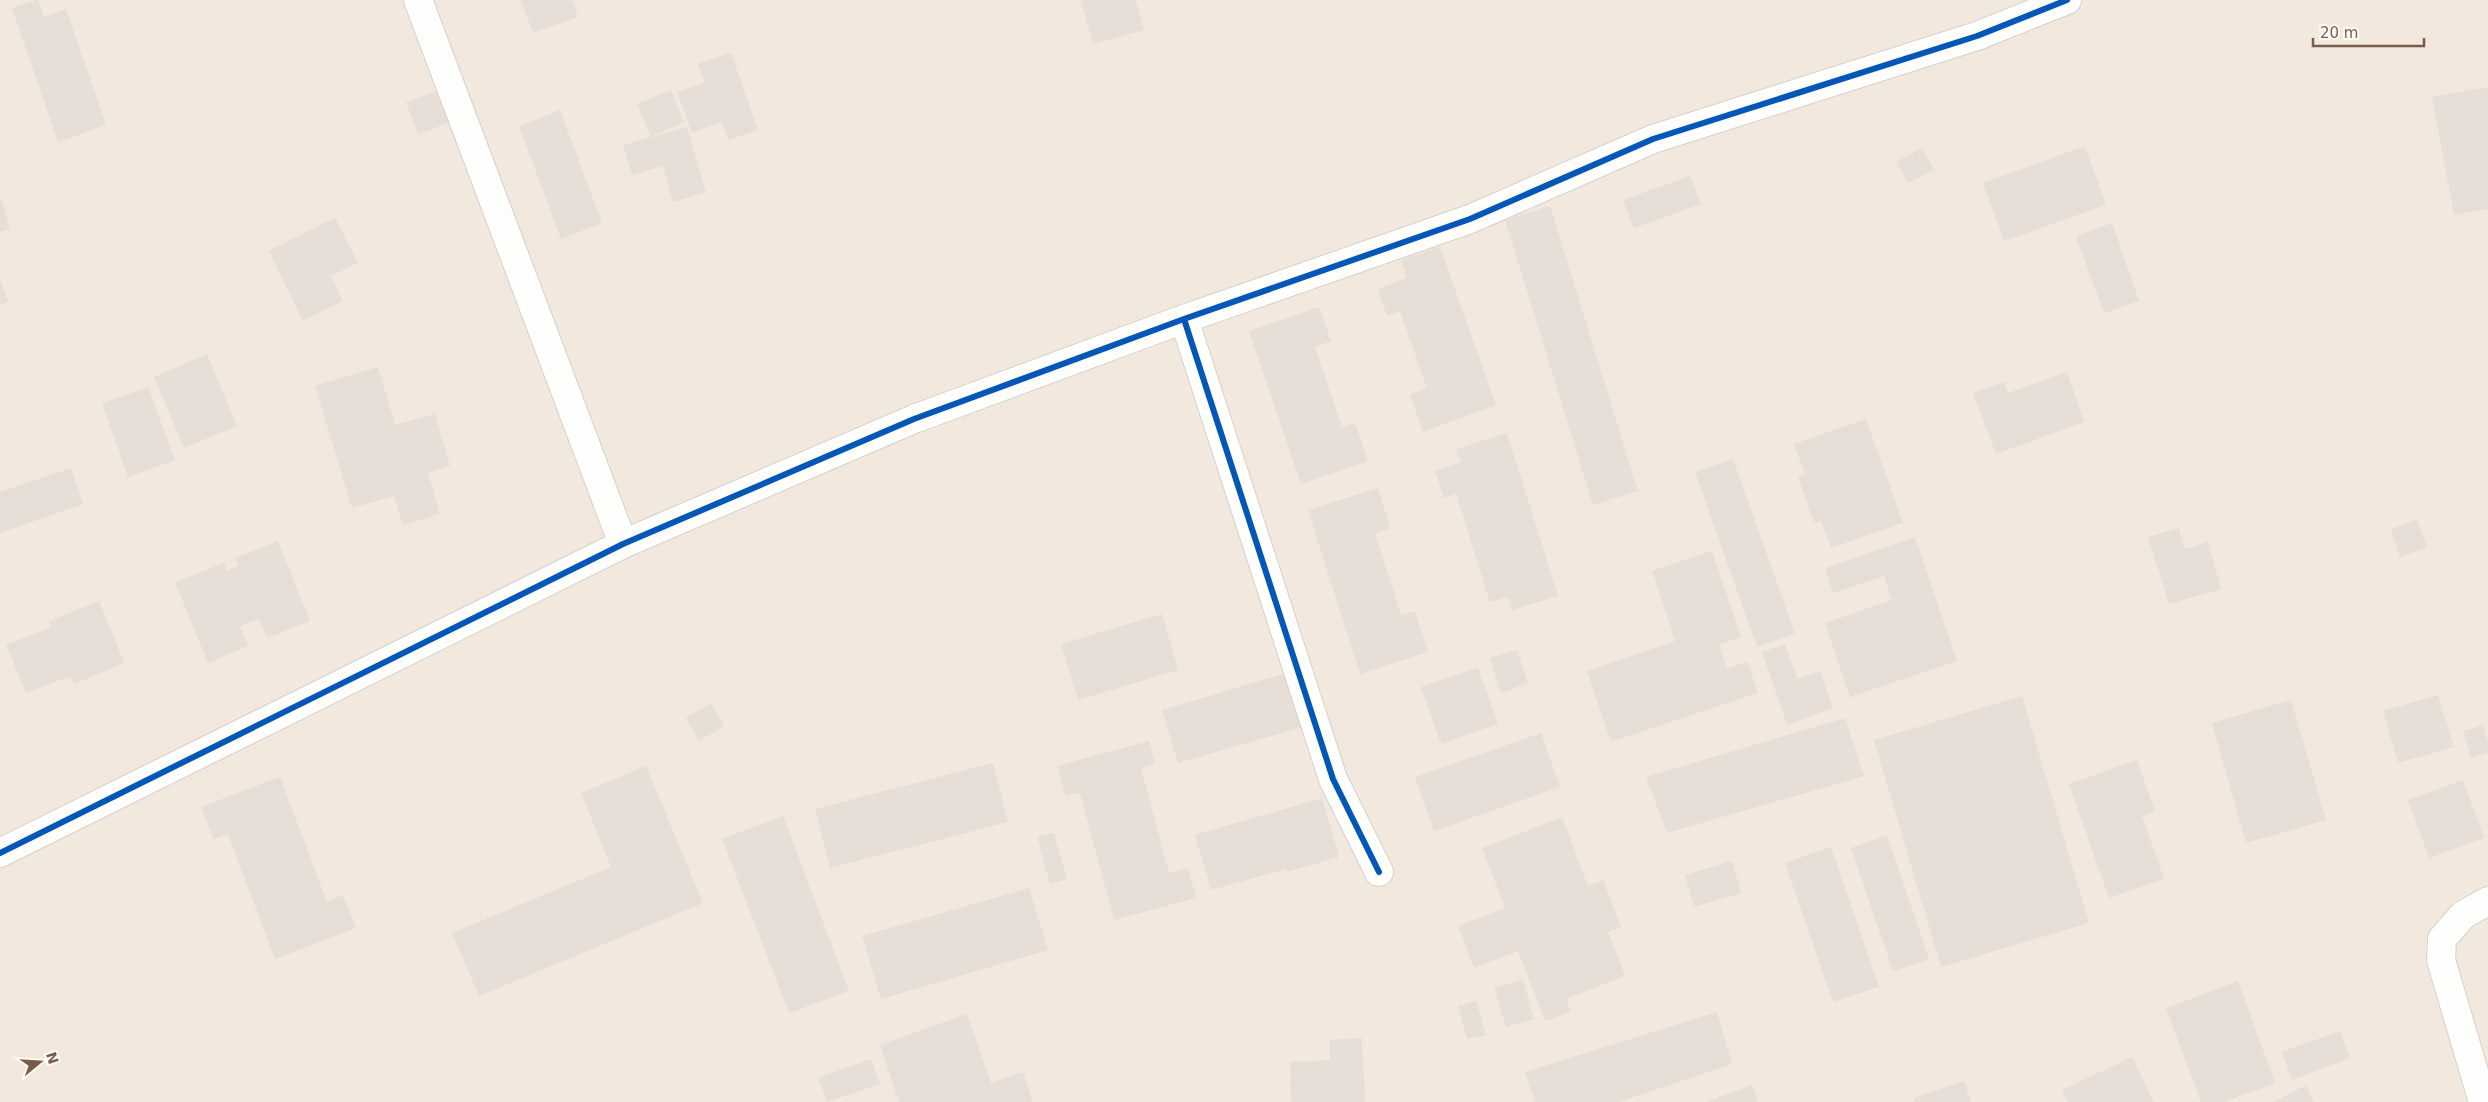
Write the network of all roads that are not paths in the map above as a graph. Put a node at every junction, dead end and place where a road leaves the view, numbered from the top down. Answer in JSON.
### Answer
{"nodes":[{"id":1,"x":418,"y":0,"type":"edge"},
{"id":2,"x":2067,"y":0,"type":"edge"},
{"id":3,"x":1184,"y":319,"type":"junction"},
{"id":4,"x":623,"y":544,"type":"junction"},
{"id":5,"x":0,"y":853,"type":"edge"},
{"id":6,"x":1379,"y":872,"type":"dead end"},
{"id":7,"x":2488,"y":901,"type":"edge"},
{"id":8,"x":2483,"y":1102,"type":"edge"}],
"edges":[{"from":1,"to":4,"type":"street"},
{"from":2,"to":3,"type":"street"},
{"from":3,"to":4,"type":"street"},
{"from":3,"to":6,"type":"street"},
{"from":4,"to":5,"type":"street"},
{"from":7,"to":8,"type":"street"}]}
